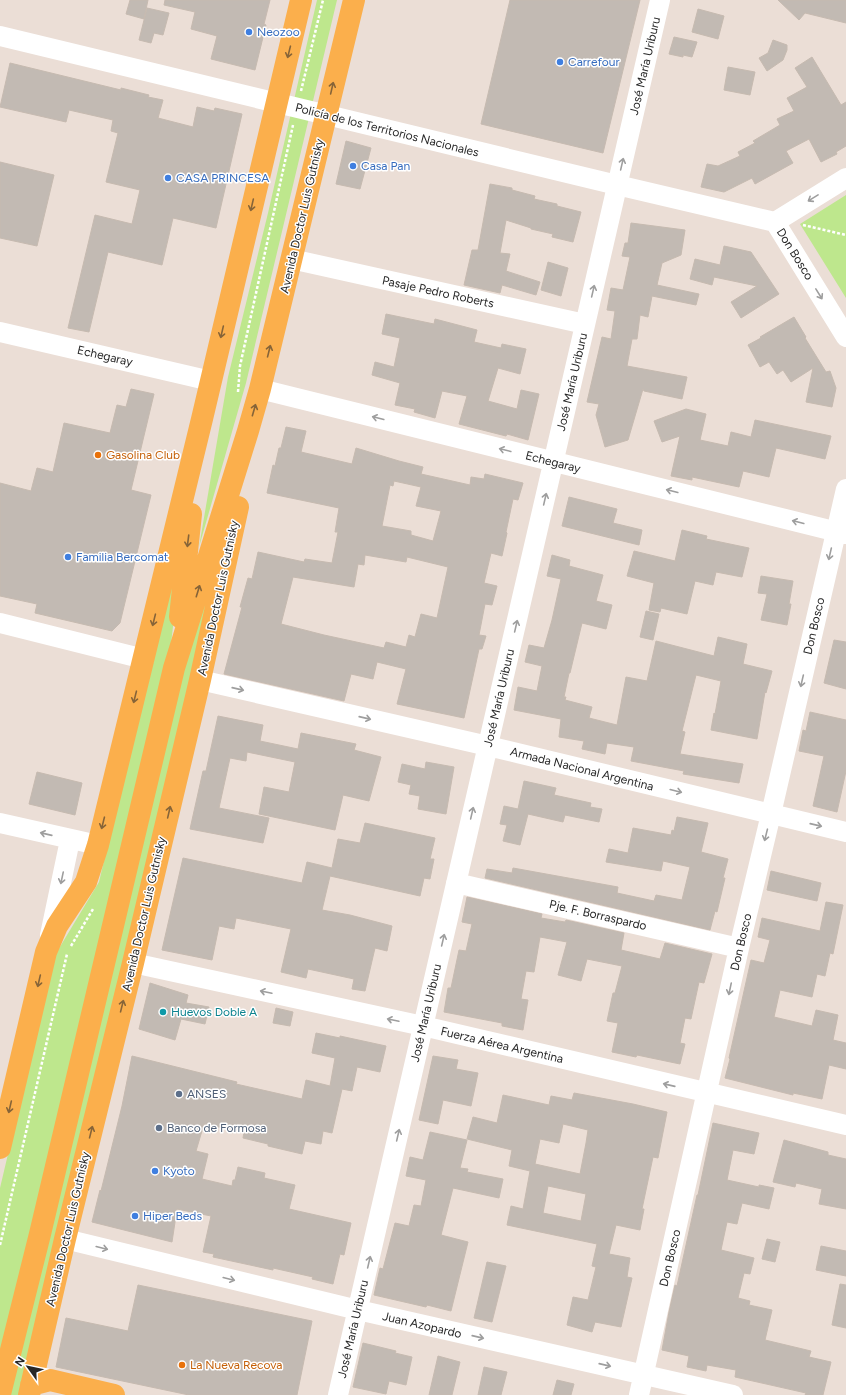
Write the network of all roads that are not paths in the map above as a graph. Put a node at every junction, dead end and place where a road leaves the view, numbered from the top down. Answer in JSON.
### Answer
{"nodes":[{"id":1,"x":302,"y":0,"type":"edge"},
{"id":2,"x":354,"y":0,"type":"edge"},
{"id":3,"x":660,"y":0,"type":"edge"},
{"id":4,"x":0,"y":36,"type":"edge"},
{"id":5,"x":287,"y":105,"type":"junction"},
{"id":6,"x":326,"y":115,"type":"junction"},
{"id":7,"x":846,"y":178,"type":"edge"},
{"id":8,"x":617,"y":185,"type":"junction"},
{"id":9,"x":775,"y":222,"type":"junction"},
{"id":10,"x":291,"y":259,"type":"junction"},
{"id":11,"x":585,"y":324,"type":"junction"},
{"id":12,"x":0,"y":332,"type":"edge"},
{"id":13,"x":846,"y":338,"type":"edge"},
{"id":14,"x":211,"y":381,"type":"junction"},
{"id":15,"x":260,"y":389,"type":"junction"},
{"id":16,"x":202,"y":419,"type":"junction"},
{"id":17,"x":248,"y":431,"type":"junction"},
{"id":18,"x":554,"y":462,"type":"junction"},
{"id":19,"x":846,"y":489,"type":"edge"},
{"id":20,"x":841,"y":533,"type":"edge"},
{"id":21,"x":0,"y":623,"type":"edge"},
{"id":22,"x":144,"y":659,"type":"junction"},
{"id":23,"x":174,"y":668,"type":"junction"},
{"id":24,"x":200,"y":680,"type":"junction"},
{"id":25,"x":488,"y":746,"type":"junction"},
{"id":26,"x":772,"y":814,"type":"junction"},
{"id":27,"x":0,"y":823,"type":"edge"},
{"id":28,"x":846,"y":832,"type":"edge"},
{"id":29,"x":70,"y":840,"type":"junction"},
{"id":30,"x":98,"y":845,"type":"junction"},
{"id":31,"x":456,"y":883,"type":"junction"},
{"id":32,"x":739,"y":948,"type":"junction"},
{"id":33,"x":46,"y":952,"type":"junction"},
{"id":34,"x":133,"y":963,"type":"junction"},
{"id":35,"x":423,"y":1026,"type":"junction"},
{"id":36,"x":707,"y":1094,"type":"junction"},
{"id":37,"x":846,"y":1125,"type":"edge"},
{"id":38,"x":0,"y":1148,"type":"edge"},
{"id":39,"x":65,"y":1239,"type":"junction"},
{"id":40,"x":358,"y":1310,"type":"junction"},
{"id":41,"x":644,"y":1374,"type":"junction"},
{"id":42,"x":1,"y":1383,"type":"edge"},
{"id":43,"x":34,"y":1392,"type":"edge"},
{"id":44,"x":114,"y":1395,"type":"edge"},
{"id":45,"x":338,"y":1395,"type":"edge"},
{"id":46,"x":639,"y":1395,"type":"edge"},
{"id":47,"x":733,"y":1395,"type":"edge"}],
"edges":[{"from":1,"to":5,"type":"main road","name":"Avenida Doctor Luis Gutnisky","one_way":true},
{"from":6,"to":2,"type":"main road","name":"Avenida Doctor Luis Gutnisky","one_way":true},
{"from":8,"to":3,"type":"street","name":"José María Uriburu","one_way":true},
{"from":4,"to":5,"type":"street","name":"Policía de los Territorios Nacionales"},
{"from":5,"to":6,"type":"street","name":"Policía de los Territorios Nacionales"},
{"from":5,"to":14,"type":"main road","name":"Avenida Doctor Luis Gutnisky","one_way":true},
{"from":6,"to":8,"type":"street","name":"Policía de los Territorios Nacionales"},
{"from":6,"to":10,"type":"main road","name":"Avenida Doctor Luis Gutnisky"},
{"from":7,"to":9,"type":"street","name":"Don Bosco","one_way":true},
{"from":8,"to":9,"type":"street","name":"Policía de los Territorios Nacionales"},
{"from":11,"to":8,"type":"street","name":"José María Uriburu","one_way":true},
{"from":9,"to":13,"type":"street","name":"Don Bosco","one_way":true},
{"from":10,"to":11,"type":"street","name":"Pasaje Pedro Roberts"},
{"from":15,"to":10,"type":"main road","name":"Avenida Doctor Luis Gutnisky","one_way":true},
{"from":11,"to":18,"type":"street","name":"José María Uriburu"},
{"from":12,"to":14,"type":"street","name":"Echegaray"},
{"from":14,"to":16,"type":"main road","name":"Avenida Doctor Luis Gutnisky"},
{"from":17,"to":15,"type":"main road","name":"Avenida Doctor Luis Gutnisky","one_way":true},
{"from":18,"to":15,"type":"street","name":"Echegaray","one_way":true},
{"from":16,"to":22,"type":"main road","name":"Avenida Doctor Luis Gutnisky","one_way":true},
{"from":16,"to":23,"type":"main road","name":"Avenida Doctor Luis Gutnisky","one_way":true},
{"from":23,"to":17,"type":"main road","name":"Avenida Doctor Luis Gutnisky","one_way":true},
{"from":17,"to":24,"type":"main road","name":"Avenida Doctor Luis Gutnisky"},
{"from":20,"to":18,"type":"street","name":"Echegaray","one_way":true},
{"from":25,"to":18,"type":"street","name":"José María Uriburu","one_way":true},
{"from":19,"to":20,"type":"street","name":"Don Bosco"},
{"from":20,"to":26,"type":"street","name":"Don Bosco","one_way":true},
{"from":21,"to":22,"type":"street"},
{"from":22,"to":30,"type":"main road","name":"Avenida Doctor Luis Gutnisky","one_way":true},
{"from":23,"to":42,"type":"main road","name":"Avenida Doctor Luis Gutnisky"},
{"from":24,"to":25,"type":"street","name":"Armada Nacional Argentina","one_way":true},
{"from":34,"to":24,"type":"main road","name":"Avenida Doctor Luis Gutnisky","one_way":true},
{"from":25,"to":26,"type":"street","name":"Armada Nacional Argentina","one_way":true},
{"from":31,"to":25,"type":"street","name":"José María Uriburu","one_way":true},
{"from":26,"to":28,"type":"street","name":"Armada Nacional Argentina","one_way":true},
{"from":26,"to":32,"type":"street","name":"Don Bosco","one_way":true},
{"from":29,"to":27,"type":"street","one_way":true},
{"from":29,"to":30,"type":"street"},
{"from":29,"to":33,"type":"street","one_way":true},
{"from":30,"to":33,"type":"main road","name":"Avenida Doctor Luis Gutnisky"},
{"from":31,"to":32,"type":"street","name":"Pje. F. Borraspardo"},
{"from":35,"to":31,"type":"street","name":"José María Uriburu","one_way":true},
{"from":32,"to":36,"type":"street","name":"Don Bosco","one_way":true},
{"from":33,"to":38,"type":"main road","name":"Avenida Doctor Luis Gutnisky","one_way":true},
{"from":35,"to":34,"type":"street","name":"Fuerza Aérea Argentina","one_way":true},
{"from":39,"to":34,"type":"main road","name":"Avenida Doctor Luis Gutnisky","one_way":true},
{"from":36,"to":35,"type":"street","name":"Fuerza Aérea Argentina","one_way":true},
{"from":40,"to":35,"type":"street","name":"José María Uriburu","one_way":true},
{"from":36,"to":37,"type":"street","name":"Fuerza Aérea Argentina"},
{"from":36,"to":41,"type":"street","name":"Don Bosco"},
{"from":39,"to":40,"type":"street","name":"Juan Azopardo","one_way":true},
{"from":39,"to":43,"type":"main road","name":"Avenida Doctor Luis Gutnisky"},
{"from":40,"to":41,"type":"street","name":"Juan Azopardo","one_way":true},
{"from":40,"to":45,"type":"street","name":"José María Uriburu"},
{"from":41,"to":46,"type":"street","name":"Don Bosco"},
{"from":41,"to":47,"type":"street","name":"Juan Azopardo"},
{"from":42,"to":43,"type":"main road"},
{"from":43,"to":44,"type":"main road"}]}
